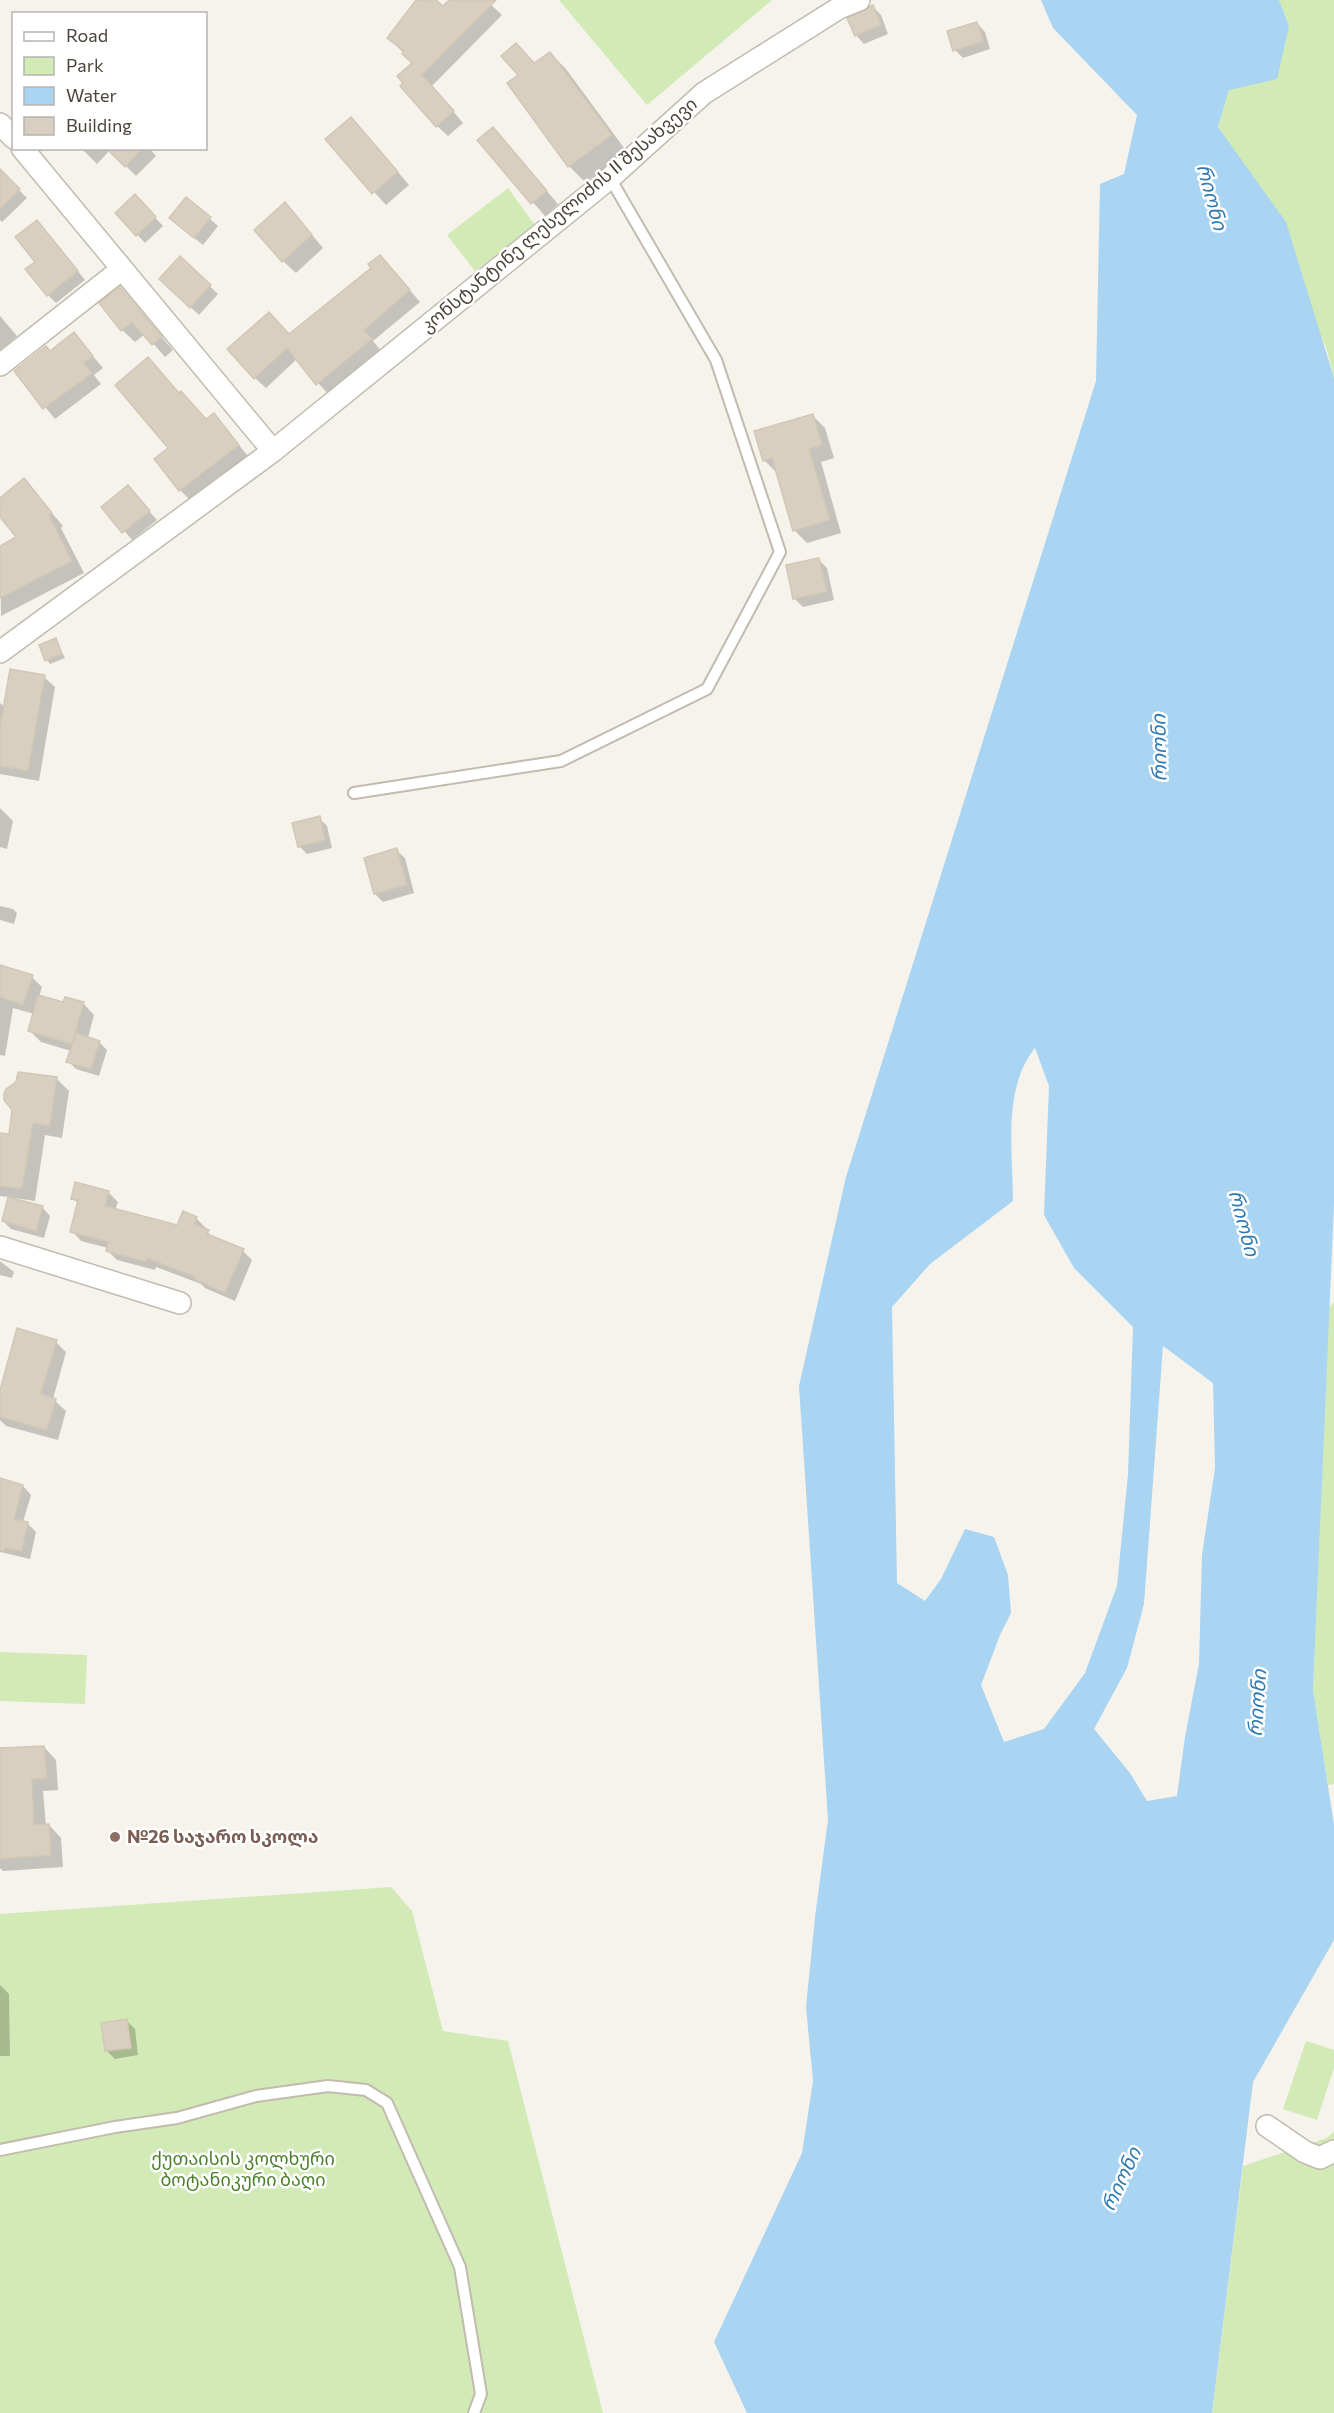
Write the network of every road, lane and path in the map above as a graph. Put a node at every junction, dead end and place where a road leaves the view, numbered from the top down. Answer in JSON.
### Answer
{"nodes":[{"id":1,"x":859,"y":0,"type":"edge"},
{"id":2,"x":0,"y":124,"type":"edge"},
{"id":3,"x":12,"y":136,"type":"edge"},
{"id":4,"x":24,"y":150,"type":"edge"},
{"id":5,"x":610,"y":178,"type":"junction"},
{"id":6,"x":122,"y":269,"type":"junction"},
{"id":7,"x":0,"y":365,"type":"edge"},
{"id":8,"x":273,"y":451,"type":"junction"},
{"id":9,"x":0,"y":652,"type":"edge"},
{"id":10,"x":354,"y":793,"type":"dead end"},
{"id":11,"x":0,"y":1247,"type":"edge"},
{"id":12,"x":180,"y":1303,"type":"dead end"},
{"id":13,"x":1267,"y":2126,"type":"dead end"},
{"id":14,"x":0,"y":2150,"type":"edge"},
{"id":15,"x":1334,"y":2151,"type":"edge"},
{"id":16,"x":474,"y":2413,"type":"edge"}],
"edges":[{"from":1,"to":5,"type":"street","name":"კონსტანტინე ლესელიძის II შესახვევი"},
{"from":2,"to":3,"type":"street"},
{"from":4,"to":6,"type":"street"},
{"from":5,"to":8,"type":"street","name":"კონსტანტინე ლესელიძის II შესახვევი"},
{"from":5,"to":10,"type":"lane"},
{"from":6,"to":7,"type":"street"},
{"from":6,"to":8,"type":"street"},
{"from":8,"to":9,"type":"street","name":"კონსტანტინე ლესელიძის II შესახვევი"},
{"from":11,"to":12,"type":"street"},
{"from":13,"to":15,"type":"street"},
{"from":14,"to":16,"type":"lane"}]}
